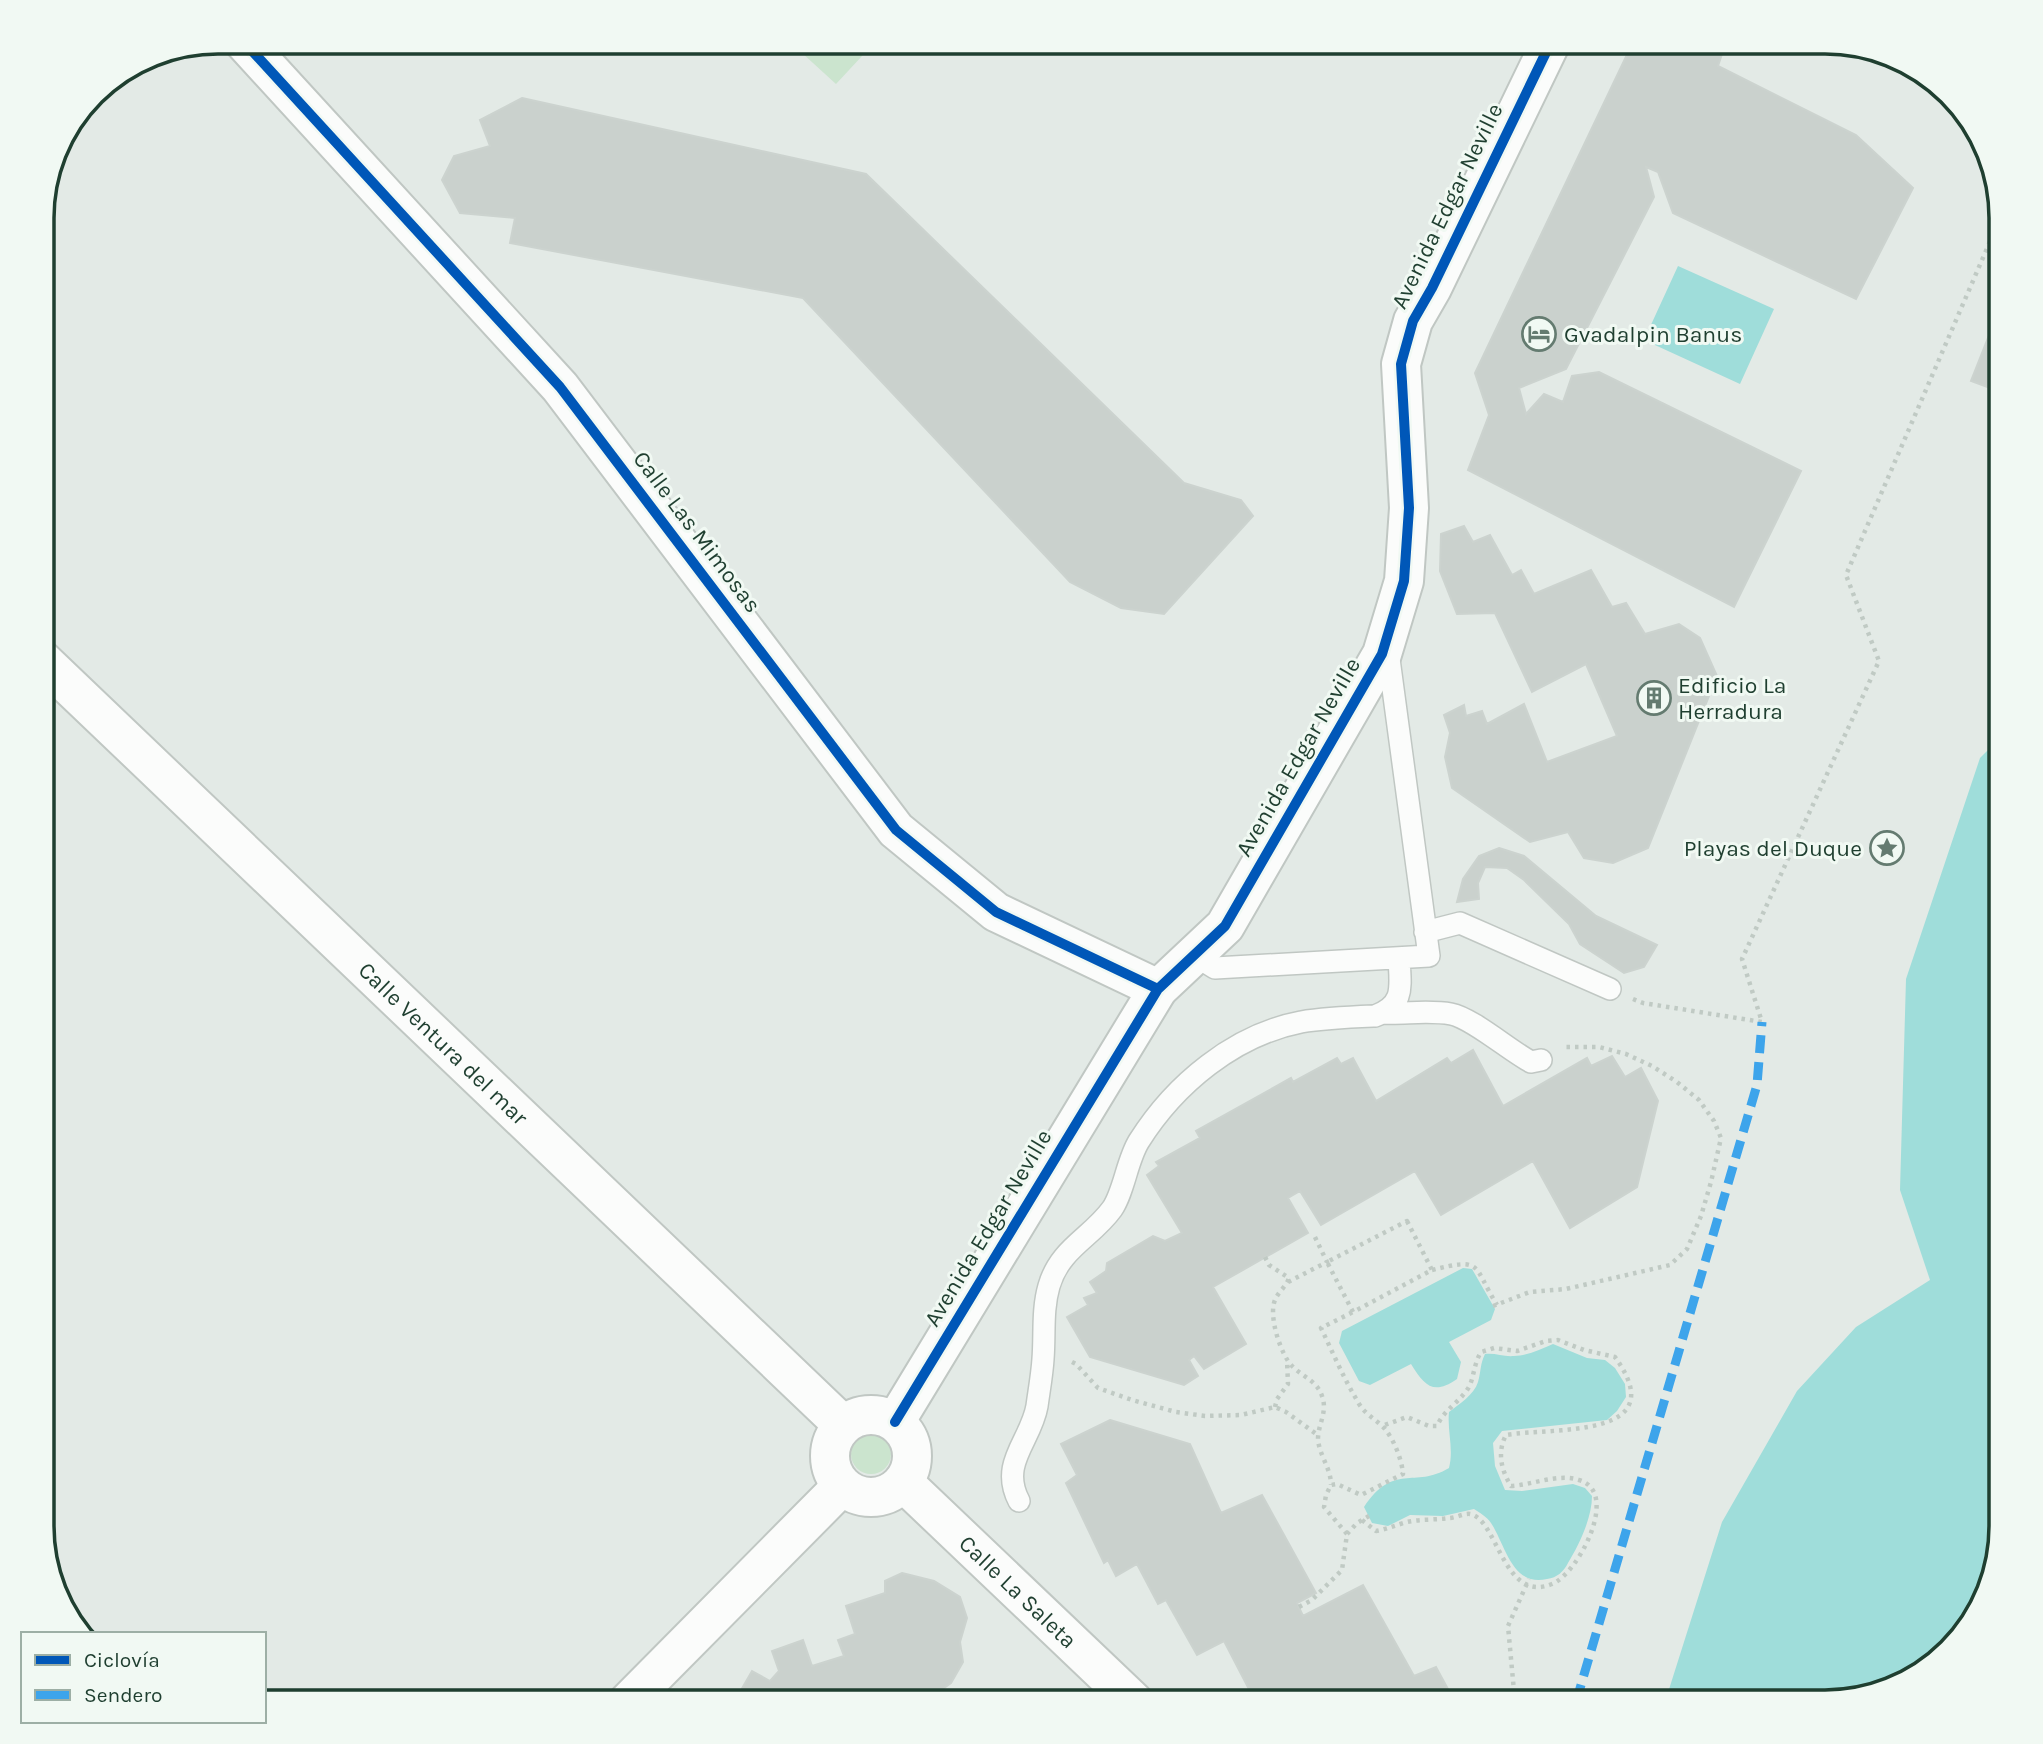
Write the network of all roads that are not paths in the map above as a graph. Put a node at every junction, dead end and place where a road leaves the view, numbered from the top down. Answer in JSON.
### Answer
{"nodes":[{"id":1,"x":255,"y":54,"type":"edge"},
{"id":2,"x":1545,"y":54,"type":"edge"},
{"id":3,"x":1382,"y":654,"type":"junction"},
{"id":4,"x":55,"y":672,"type":"edge"},
{"id":5,"x":1425,"y":932,"type":"junction"},
{"id":6,"x":1194,"y":955,"type":"junction"},
{"id":7,"x":1399,"y":958,"type":"junction"},
{"id":8,"x":1158,"y":989,"type":"junction"},
{"id":9,"x":1610,"y":989,"type":"road end"},
{"id":10,"x":1384,"y":1013,"type":"junction"},
{"id":11,"x":1541,"y":1060,"type":"road end"},
{"id":12,"x":895,"y":1422,"type":"junction"},
{"id":13,"x":843,"y":1424,"type":"junction"},
{"id":14,"x":904,"y":1482,"type":"junction"},
{"id":15,"x":842,"y":1486,"type":"junction"},
{"id":16,"x":1019,"y":1501,"type":"dead end"},
{"id":17,"x":638,"y":1690,"type":"edge"},
{"id":18,"x":1121,"y":1690,"type":"edge"}],
"edges":[{"from":1,"to":8,"type":"street","name":"Calle Las Mimosas"},
{"from":2,"to":3,"type":"street","name":"Avenida Edgar Neville"},
{"from":3,"to":5,"type":"lane"},
{"from":3,"to":6,"type":"street","name":"Avenida Edgar Neville"},
{"from":4,"to":13,"type":"street","name":"Calle Ventura del mar"},
{"from":5,"to":7,"type":"lane"},
{"from":5,"to":9,"type":"lane"},
{"from":6,"to":7,"type":"lane"},
{"from":6,"to":8,"type":"street","name":"Avenida Edgar Neville"},
{"from":7,"to":10,"type":"lane"},
{"from":8,"to":12,"type":"street","name":"Avenida Edgar Neville"},
{"from":10,"to":11,"type":"lane"},
{"from":10,"to":16,"type":"lane"},
{"from":12,"to":13,"type":"street"},
{"from":12,"to":14,"type":"street"},
{"from":13,"to":15,"type":"street"},
{"from":14,"to":15,"type":"street"},
{"from":14,"to":18,"type":"street","name":"Calle La Saleta"},
{"from":15,"to":17,"type":"street"}]}
